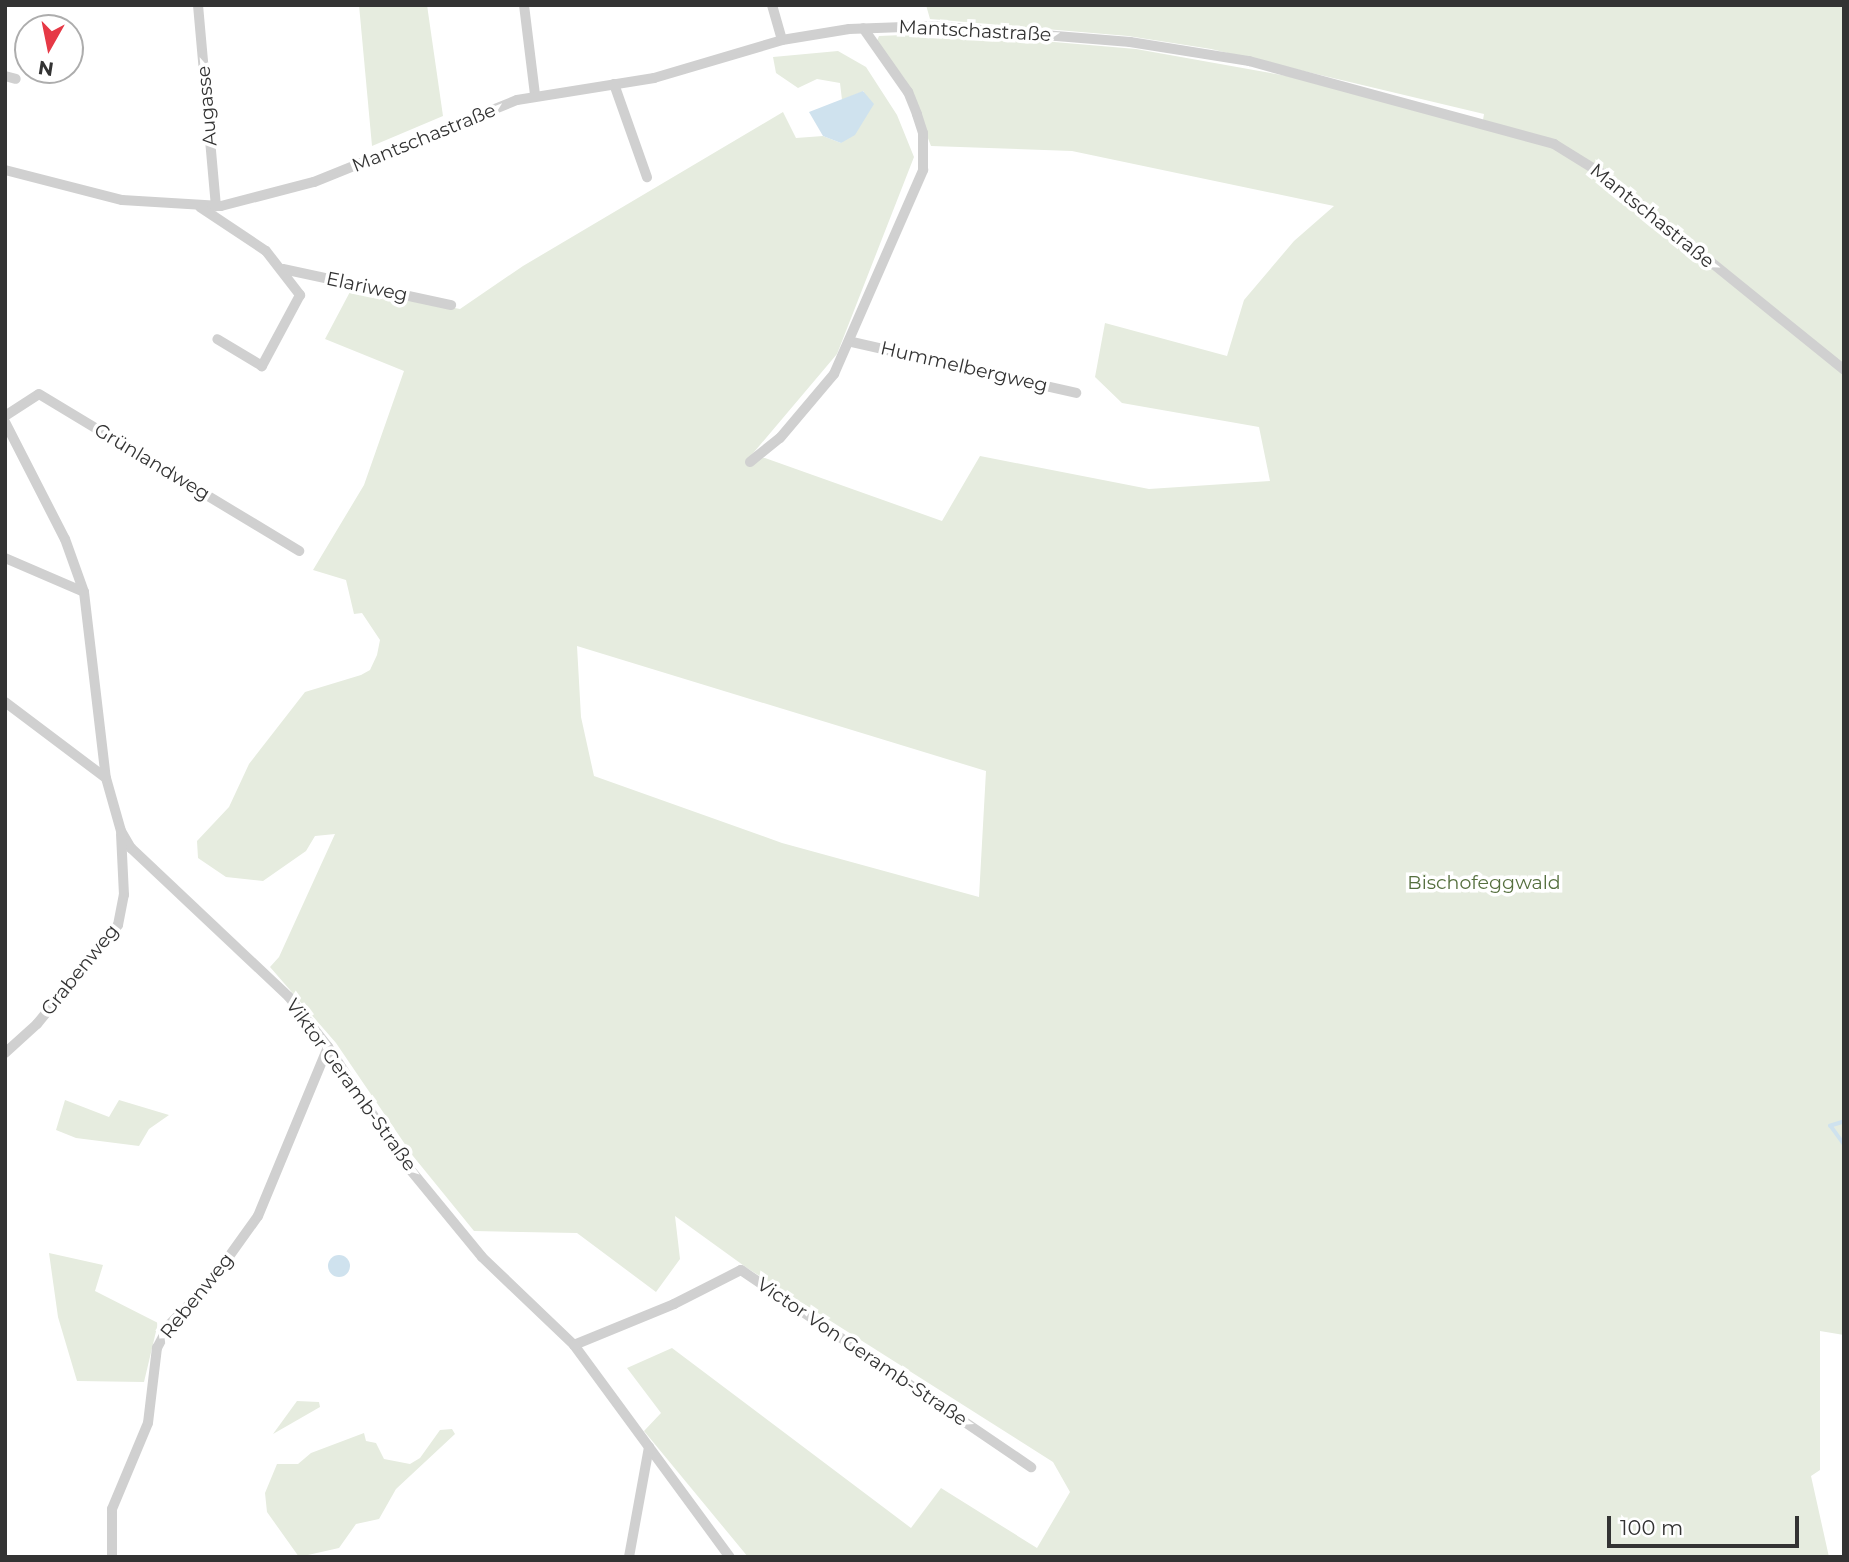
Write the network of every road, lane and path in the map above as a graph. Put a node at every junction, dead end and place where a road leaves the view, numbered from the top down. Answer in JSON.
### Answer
{"nodes":[{"id":1,"x":198,"y":5,"type":"edge"},
{"id":2,"x":524,"y":5,"type":"edge"},
{"id":3,"x":772,"y":5,"type":"edge"},
{"id":4,"x":863,"y":29,"type":"junction"},
{"id":5,"x":782,"y":40,"type":"junction"},
{"id":6,"x":614,"y":84,"type":"junction"},
{"id":7,"x":535,"y":95,"type":"junction"},
{"id":8,"x":5,"y":170,"type":"edge"},
{"id":9,"x":647,"y":177,"type":"dead end"},
{"id":10,"x":216,"y":206,"type":"junction"},
{"id":11,"x":200,"y":207,"type":"junction"},
{"id":12,"x":283,"y":269,"type":"junction"},
{"id":13,"x":451,"y":305,"type":"dead end"},
{"id":14,"x":217,"y":339,"type":"dead end"},
{"id":15,"x":852,"y":342,"type":"junction"},
{"id":16,"x":1844,"y":370,"type":"edge"},
{"id":17,"x":1076,"y":393,"type":"dead end"},
{"id":18,"x":5,"y":416,"type":"edge"},
{"id":19,"x":5,"y":422,"type":"edge"},
{"id":20,"x":750,"y":462,"type":"dead end"},
{"id":21,"x":299,"y":551,"type":"dead end"},
{"id":22,"x":5,"y":558,"type":"edge"},
{"id":23,"x":84,"y":592,"type":"junction"},
{"id":24,"x":5,"y":702,"type":"edge"},
{"id":25,"x":106,"y":778,"type":"junction"},
{"id":26,"x":121,"y":831,"type":"junction"},
{"id":27,"x":328,"y":1046,"type":"junction"},
{"id":28,"x":5,"y":1054,"type":"edge"},
{"id":29,"x":574,"y":1345,"type":"junction"},
{"id":30,"x":649,"y":1447,"type":"junction"},
{"id":31,"x":1031,"y":1467,"type":"dead end"},
{"id":32,"x":112,"y":1557,"type":"edge"},
{"id":33,"x":629,"y":1557,"type":"edge"},
{"id":34,"x":730,"y":1557,"type":"edge"}],
"edges":[{"from":1,"to":10,"type":"street","name":"Augasse"},
{"from":2,"to":7,"type":"street"},
{"from":3,"to":5,"type":"street"},
{"from":4,"to":5,"type":"street","name":"Mantschastraße"},
{"from":4,"to":15,"type":"street","name":"Hummelbergweg"},
{"from":4,"to":16,"type":"street","name":"Mantschastraße"},
{"from":5,"to":6,"type":"street","name":"Mantschastraße"},
{"from":6,"to":7,"type":"street","name":"Mantschastraße"},
{"from":6,"to":9,"type":"street"},
{"from":7,"to":10,"type":"street","name":"Mantschastraße"},
{"from":8,"to":11,"type":"street","name":"Mantschastraße"},
{"from":10,"to":11,"type":"street","name":"Mantschastraße"},
{"from":11,"to":12,"type":"street","name":"Elariweg"},
{"from":12,"to":13,"type":"street","name":"Elariweg"},
{"from":12,"to":14,"type":"street","name":"Elariweg"},
{"from":15,"to":17,"type":"street","name":"Hummelbergweg"},
{"from":15,"to":20,"type":"street","name":"Hummelbergweg"},
{"from":18,"to":21,"type":"street","name":"Grünlandweg"},
{"from":19,"to":23,"type":"street","name":"Viktor Geramb-Straße"},
{"from":22,"to":23,"type":"street"},
{"from":23,"to":25,"type":"street","name":"Viktor Geramb-Straße"},
{"from":24,"to":25,"type":"street"},
{"from":25,"to":26,"type":"street","name":"Viktor Geramb-Straße"},
{"from":26,"to":27,"type":"street","name":"Viktor Geramb-Straße"},
{"from":26,"to":28,"type":"street","name":"Grabenweg"},
{"from":27,"to":29,"type":"street","name":"Viktor Geramb-Straße"},
{"from":27,"to":32,"type":"street","name":"Rebenweg"},
{"from":29,"to":30,"type":"street","name":"Viktor Geramb-Straße"},
{"from":29,"to":31,"type":"street","name":"Victor Von Geramb-Straße"},
{"from":30,"to":33,"type":"street"},
{"from":30,"to":34,"type":"street","name":"Viktor Geramb-Straße"}]}
